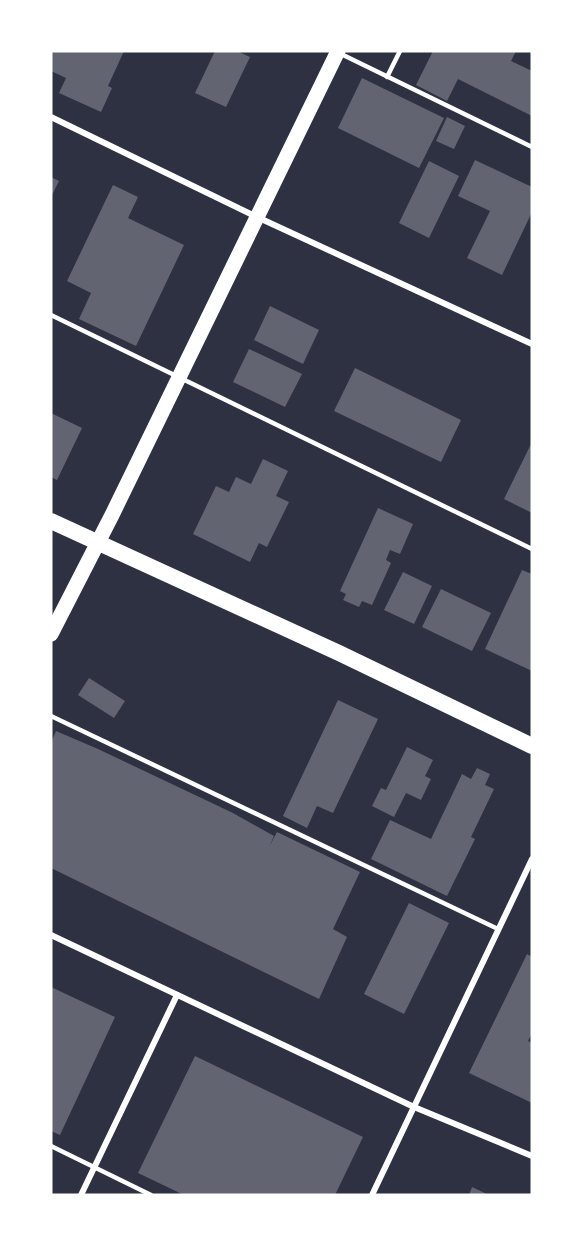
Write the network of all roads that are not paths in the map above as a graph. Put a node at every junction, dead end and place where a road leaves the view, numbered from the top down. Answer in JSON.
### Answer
{"nodes":[{"id":1,"x":400,"y":51,"type":"edge"},
{"id":2,"x":336,"y":52,"type":"edge"},
{"id":3,"x":387,"y":77,"type":"junction"},
{"id":4,"x":51,"y":117,"type":"edge"},
{"id":5,"x":532,"y":147,"type":"edge"},
{"id":6,"x":257,"y":217,"type":"junction"},
{"id":7,"x":51,"y":315,"type":"edge"},
{"id":8,"x":532,"y":344,"type":"edge"},
{"id":9,"x":177,"y":378,"type":"junction"},
{"id":10,"x":51,"y":521,"type":"edge"},
{"id":11,"x":97,"y":543,"type":"junction"},
{"id":12,"x":532,"y":549,"type":"edge"},
{"id":13,"x":51,"y":634,"type":"edge"},
{"id":14,"x":51,"y":716,"type":"edge"},
{"id":15,"x":532,"y":746,"type":"edge"},
{"id":16,"x":532,"y":859,"type":"edge"},
{"id":17,"x":498,"y":929,"type":"junction"},
{"id":18,"x":51,"y":935,"type":"edge"},
{"id":19,"x":177,"y":995,"type":"junction"},
{"id":20,"x":414,"y":1107,"type":"junction"},
{"id":21,"x":51,"y":1146,"type":"edge"},
{"id":22,"x":532,"y":1156,"type":"edge"},
{"id":23,"x":94,"y":1167,"type":"junction"},
{"id":24,"x":81,"y":1195,"type":"edge"},
{"id":25,"x":151,"y":1195,"type":"edge"},
{"id":26,"x":372,"y":1195,"type":"edge"}],
"edges":[{"from":1,"to":3,"type":"lane"},
{"from":2,"to":3,"type":"lane"},
{"from":2,"to":6,"type":"main road"},
{"from":3,"to":5,"type":"lane"},
{"from":4,"to":6,"type":"street"},
{"from":6,"to":8,"type":"street"},
{"from":6,"to":9,"type":"main road"},
{"from":7,"to":9,"type":"lane"},
{"from":9,"to":11,"type":"main road"},
{"from":9,"to":12,"type":"lane"},
{"from":10,"to":11,"type":"highway"},
{"from":11,"to":13,"type":"main road"},
{"from":11,"to":15,"type":"highway"},
{"from":14,"to":17,"type":"lane"},
{"from":16,"to":17,"type":"street"},
{"from":17,"to":20,"type":"street"},
{"from":18,"to":19,"type":"street"},
{"from":19,"to":20,"type":"street"},
{"from":19,"to":23,"type":"street"},
{"from":20,"to":22,"type":"street"},
{"from":20,"to":26,"type":"street"},
{"from":21,"to":23,"type":"lane"},
{"from":23,"to":24,"type":"street"},
{"from":23,"to":25,"type":"lane"}]}
